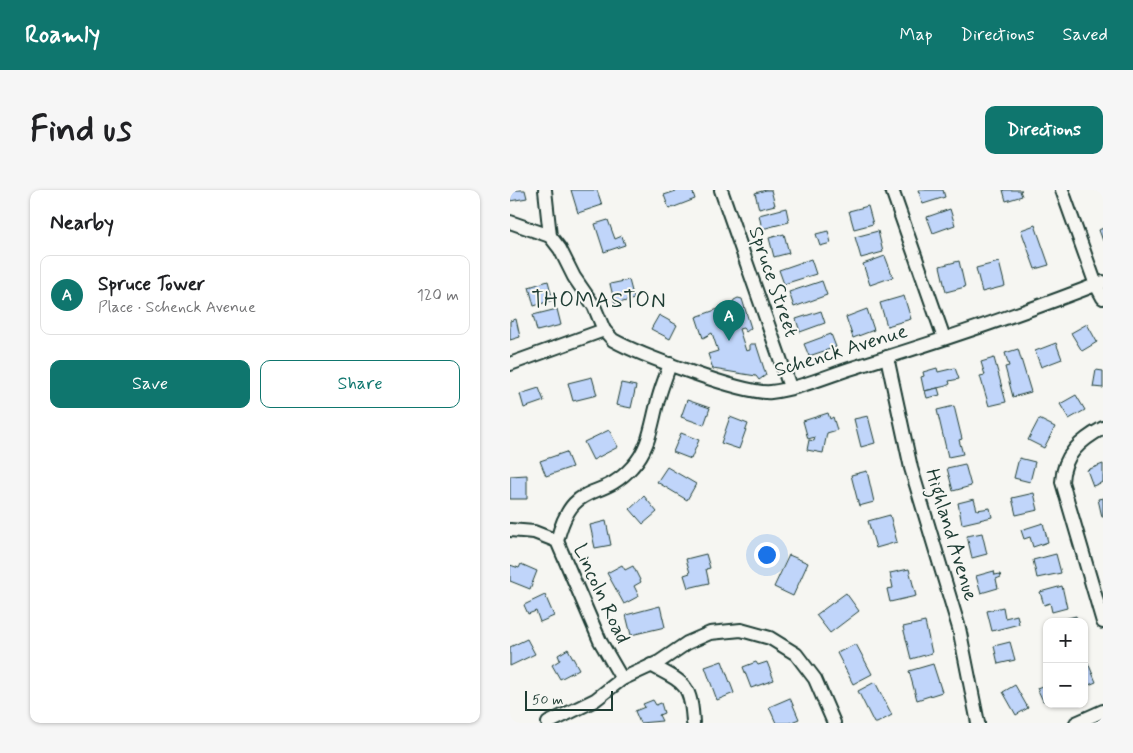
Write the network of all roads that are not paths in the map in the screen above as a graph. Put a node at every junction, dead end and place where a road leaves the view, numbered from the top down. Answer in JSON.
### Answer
{"nodes":[{"id":1,"x":544,"y":190,"type":"edge"},
{"id":2,"x":721,"y":190,"type":"edge"},
{"id":3,"x":892,"y":190,"type":"edge"},
{"id":4,"x":1062,"y":190,"type":"edge"},
{"id":5,"x":510,"y":222,"type":"edge"},
{"id":6,"x":550,"y":236,"type":"junction"},
{"id":7,"x":1099,"y":283,"type":"edge"},
{"id":8,"x":1103,"y":298,"type":"edge"},
{"id":9,"x":604,"y":330,"type":"junction"},
{"id":10,"x":944,"y":338,"type":"junction"},
{"id":11,"x":888,"y":357,"type":"junction"},
{"id":12,"x":510,"y":364,"type":"edge"},
{"id":13,"x":670,"y":364,"type":"junction"},
{"id":14,"x":790,"y":387,"type":"junction"},
{"id":15,"x":1103,"y":428,"type":"edge"},
{"id":16,"x":510,"y":530,"type":"edge"},
{"id":17,"x":557,"y":541,"type":"junction"},
{"id":18,"x":1103,"y":622,"type":"edge"},
{"id":19,"x":651,"y":665,"type":"junction"},
{"id":20,"x":622,"y":679,"type":"junction"},
{"id":21,"x":1103,"y":711,"type":"edge"},
{"id":22,"x":548,"y":723,"type":"edge"},
{"id":23,"x":693,"y":723,"type":"edge"},
{"id":24,"x":834,"y":723,"type":"edge"},
{"id":25,"x":978,"y":723,"type":"edge"},
{"id":26,"x":1076,"y":723,"type":"edge"}],
"edges":[{"from":1,"to":6,"type":"street"},
{"from":2,"to":14,"type":"street","name":"Spruce Street"},
{"from":3,"to":10,"type":"street"},
{"from":4,"to":7,"type":"street"},
{"from":5,"to":6,"type":"street"},
{"from":6,"to":9,"type":"street"},
{"from":7,"to":8,"type":"street"},
{"from":7,"to":10,"type":"street","name":"Schenck Avenue"},
{"from":9,"to":12,"type":"street"},
{"from":9,"to":13,"type":"street","name":"Schenck Avenue"},
{"from":10,"to":11,"type":"street","name":"Schenck Avenue"},
{"from":11,"to":14,"type":"street","name":"Schenck Avenue"},
{"from":11,"to":25,"type":"street","name":"Highland Avenue"},
{"from":13,"to":14,"type":"street","name":"Schenck Avenue"},
{"from":13,"to":17,"type":"street"},
{"from":15,"to":18,"type":"street"},
{"from":16,"to":17,"type":"street","name":"Lincoln Road"},
{"from":17,"to":20,"type":"street","name":"Lincoln Road"},
{"from":19,"to":20,"type":"street"},
{"from":19,"to":23,"type":"street"},
{"from":19,"to":24,"type":"street"},
{"from":20,"to":22,"type":"street"},
{"from":21,"to":26,"type":"street"}]}
